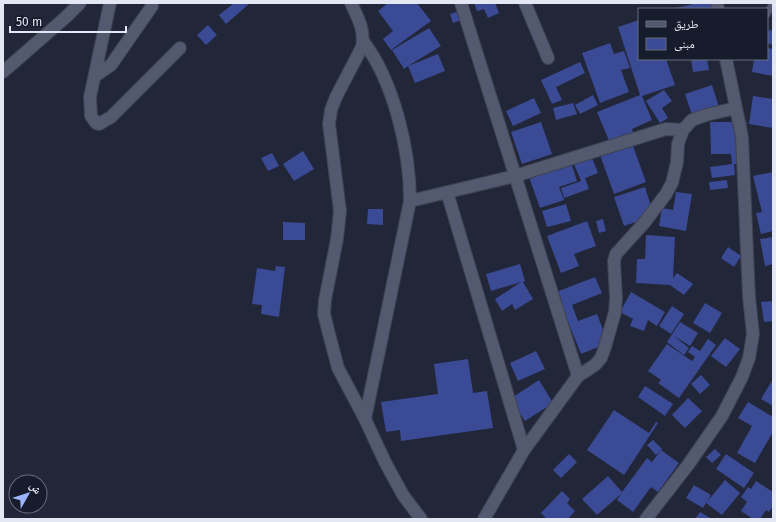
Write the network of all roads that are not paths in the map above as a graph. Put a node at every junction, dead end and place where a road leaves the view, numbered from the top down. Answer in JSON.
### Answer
{"nodes":[{"id":1,"x":80,"y":3,"type":"edge"},
{"id":2,"x":110,"y":3,"type":"edge"},
{"id":3,"x":351,"y":3,"type":"edge"},
{"id":4,"x":461,"y":3,"type":"edge"},
{"id":5,"x":525,"y":3,"type":"edge"},
{"id":6,"x":773,"y":3,"type":"edge"},
{"id":7,"x":152,"y":6,"type":"dead end"},
{"id":8,"x":768,"y":12,"type":"edge"},
{"id":9,"x":363,"y":41,"type":"junction"},
{"id":10,"x":180,"y":48,"type":"dead end"},
{"id":11,"x":548,"y":58,"type":"dead end"},
{"id":12,"x":726,"y":60,"type":"edge"},
{"id":13,"x":3,"y":72,"type":"edge"},
{"id":14,"x":95,"y":76,"type":"junction"},
{"id":15,"x":736,"y":108,"type":"junction"},
{"id":16,"x":682,"y":130,"type":"junction"},
{"id":17,"x":515,"y":176,"type":"junction"},
{"id":18,"x":447,"y":192,"type":"junction"},
{"id":19,"x":410,"y":201,"type":"junction"},
{"id":20,"x":578,"y":376,"type":"junction"},
{"id":21,"x":365,"y":419,"type":"junction"},
{"id":22,"x":524,"y":450,"type":"junction"},
{"id":23,"x":421,"y":519,"type":"edge"},
{"id":24,"x":484,"y":519,"type":"edge"},
{"id":25,"x":646,"y":519,"type":"edge"}],
"edges":[{"from":1,"to":13,"type":"street"},
{"from":2,"to":14,"type":"street"},
{"from":3,"to":9,"type":"street"},
{"from":4,"to":17,"type":"street"},
{"from":5,"to":11,"type":"street"},
{"from":6,"to":8,"type":"lane"},
{"from":7,"to":14,"type":"street"},
{"from":9,"to":19,"type":"street"},
{"from":9,"to":21,"type":"street"},
{"from":10,"to":14,"type":"street"},
{"from":12,"to":15,"type":"street"},
{"from":15,"to":16,"type":"street"},
{"from":15,"to":25,"type":"street"},
{"from":16,"to":17,"type":"street"},
{"from":16,"to":20,"type":"street"},
{"from":17,"to":18,"type":"street"},
{"from":17,"to":20,"type":"street"},
{"from":18,"to":19,"type":"street"},
{"from":18,"to":22,"type":"street"},
{"from":19,"to":21,"type":"street"},
{"from":20,"to":22,"type":"street"},
{"from":21,"to":23,"type":"street"},
{"from":22,"to":24,"type":"street"}]}
